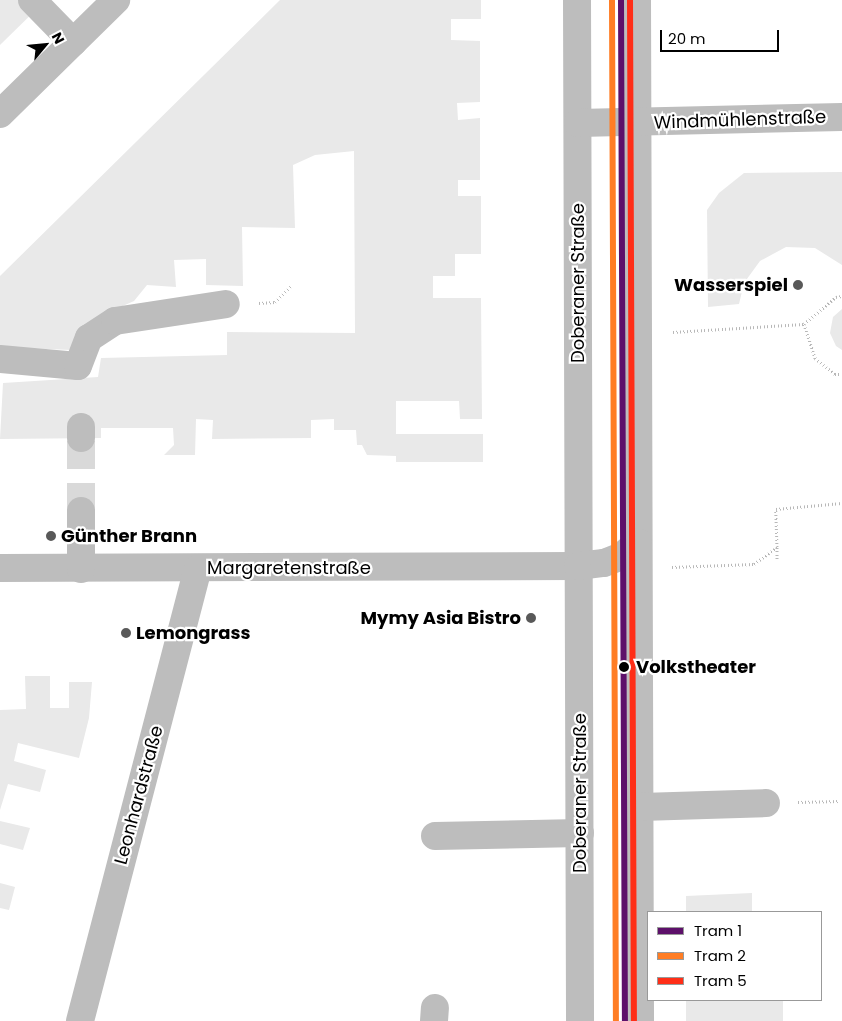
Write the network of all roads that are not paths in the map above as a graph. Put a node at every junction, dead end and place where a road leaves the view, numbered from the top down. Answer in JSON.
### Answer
{"nodes":[{"id":1,"x":32,"y":0,"type":"edge"},
{"id":2,"x":116,"y":0,"type":"edge"},
{"id":3,"x":578,"y":0,"type":"edge"},
{"id":4,"x":637,"y":0,"type":"edge"},
{"id":5,"x":72,"y":42,"type":"junction"},
{"id":6,"x":0,"y":114,"type":"edge"},
{"id":7,"x":842,"y":117,"type":"edge"},
{"id":8,"x":637,"y":122,"type":"junction"},
{"id":9,"x":578,"y":123,"type":"junction"},
{"id":10,"x":239,"y":304,"type":"road end"},
{"id":11,"x":0,"y":359,"type":"edge"},
{"id":12,"x":81,"y":511,"type":"tunnel mouth"},
{"id":13,"x":638,"y":542,"type":"junction"},
{"id":14,"x":578,"y":566,"type":"junction"},
{"id":15,"x":0,"y":568,"type":"edge"},
{"id":16,"x":81,"y":569,"type":"junction"},
{"id":17,"x":198,"y":569,"type":"junction"},
{"id":18,"x":766,"y":803,"type":"dead end"},
{"id":19,"x":641,"y":807,"type":"junction"},
{"id":20,"x":580,"y":834,"type":"junction"},
{"id":21,"x":435,"y":836,"type":"dead end"},
{"id":22,"x":80,"y":1021,"type":"edge"},
{"id":23,"x":580,"y":1021,"type":"edge"},
{"id":24,"x":640,"y":1021,"type":"edge"}],
"edges":[{"from":1,"to":5,"type":"street"},
{"from":2,"to":5,"type":"street"},
{"from":3,"to":9,"type":"street","name":"Doberaner Straße"},
{"from":4,"to":8,"type":"street"},
{"from":5,"to":6,"type":"street"},
{"from":7,"to":8,"type":"street","name":"Windmühlenstraße"},
{"from":8,"to":9,"type":"street","name":"Windmühlenstraße"},
{"from":8,"to":13,"type":"street"},
{"from":9,"to":14,"type":"street","name":"Doberaner Straße"},
{"from":10,"to":11,"type":"street"},
{"from":12,"to":16,"type":"street"},
{"from":13,"to":14,"type":"street"},
{"from":13,"to":19,"type":"street"},
{"from":14,"to":17,"type":"street","name":"Margaretenstraße"},
{"from":14,"to":20,"type":"street","name":"Doberaner Straße"},
{"from":15,"to":16,"type":"street","name":"Margaretenstraße"},
{"from":16,"to":17,"type":"street","name":"Margaretenstraße"},
{"from":17,"to":22,"type":"street","name":"Leonhardstraße"},
{"from":18,"to":19,"type":"street"},
{"from":19,"to":24,"type":"street"},
{"from":20,"to":21,"type":"street"},
{"from":20,"to":23,"type":"street","name":"Doberaner Straße"}]}
